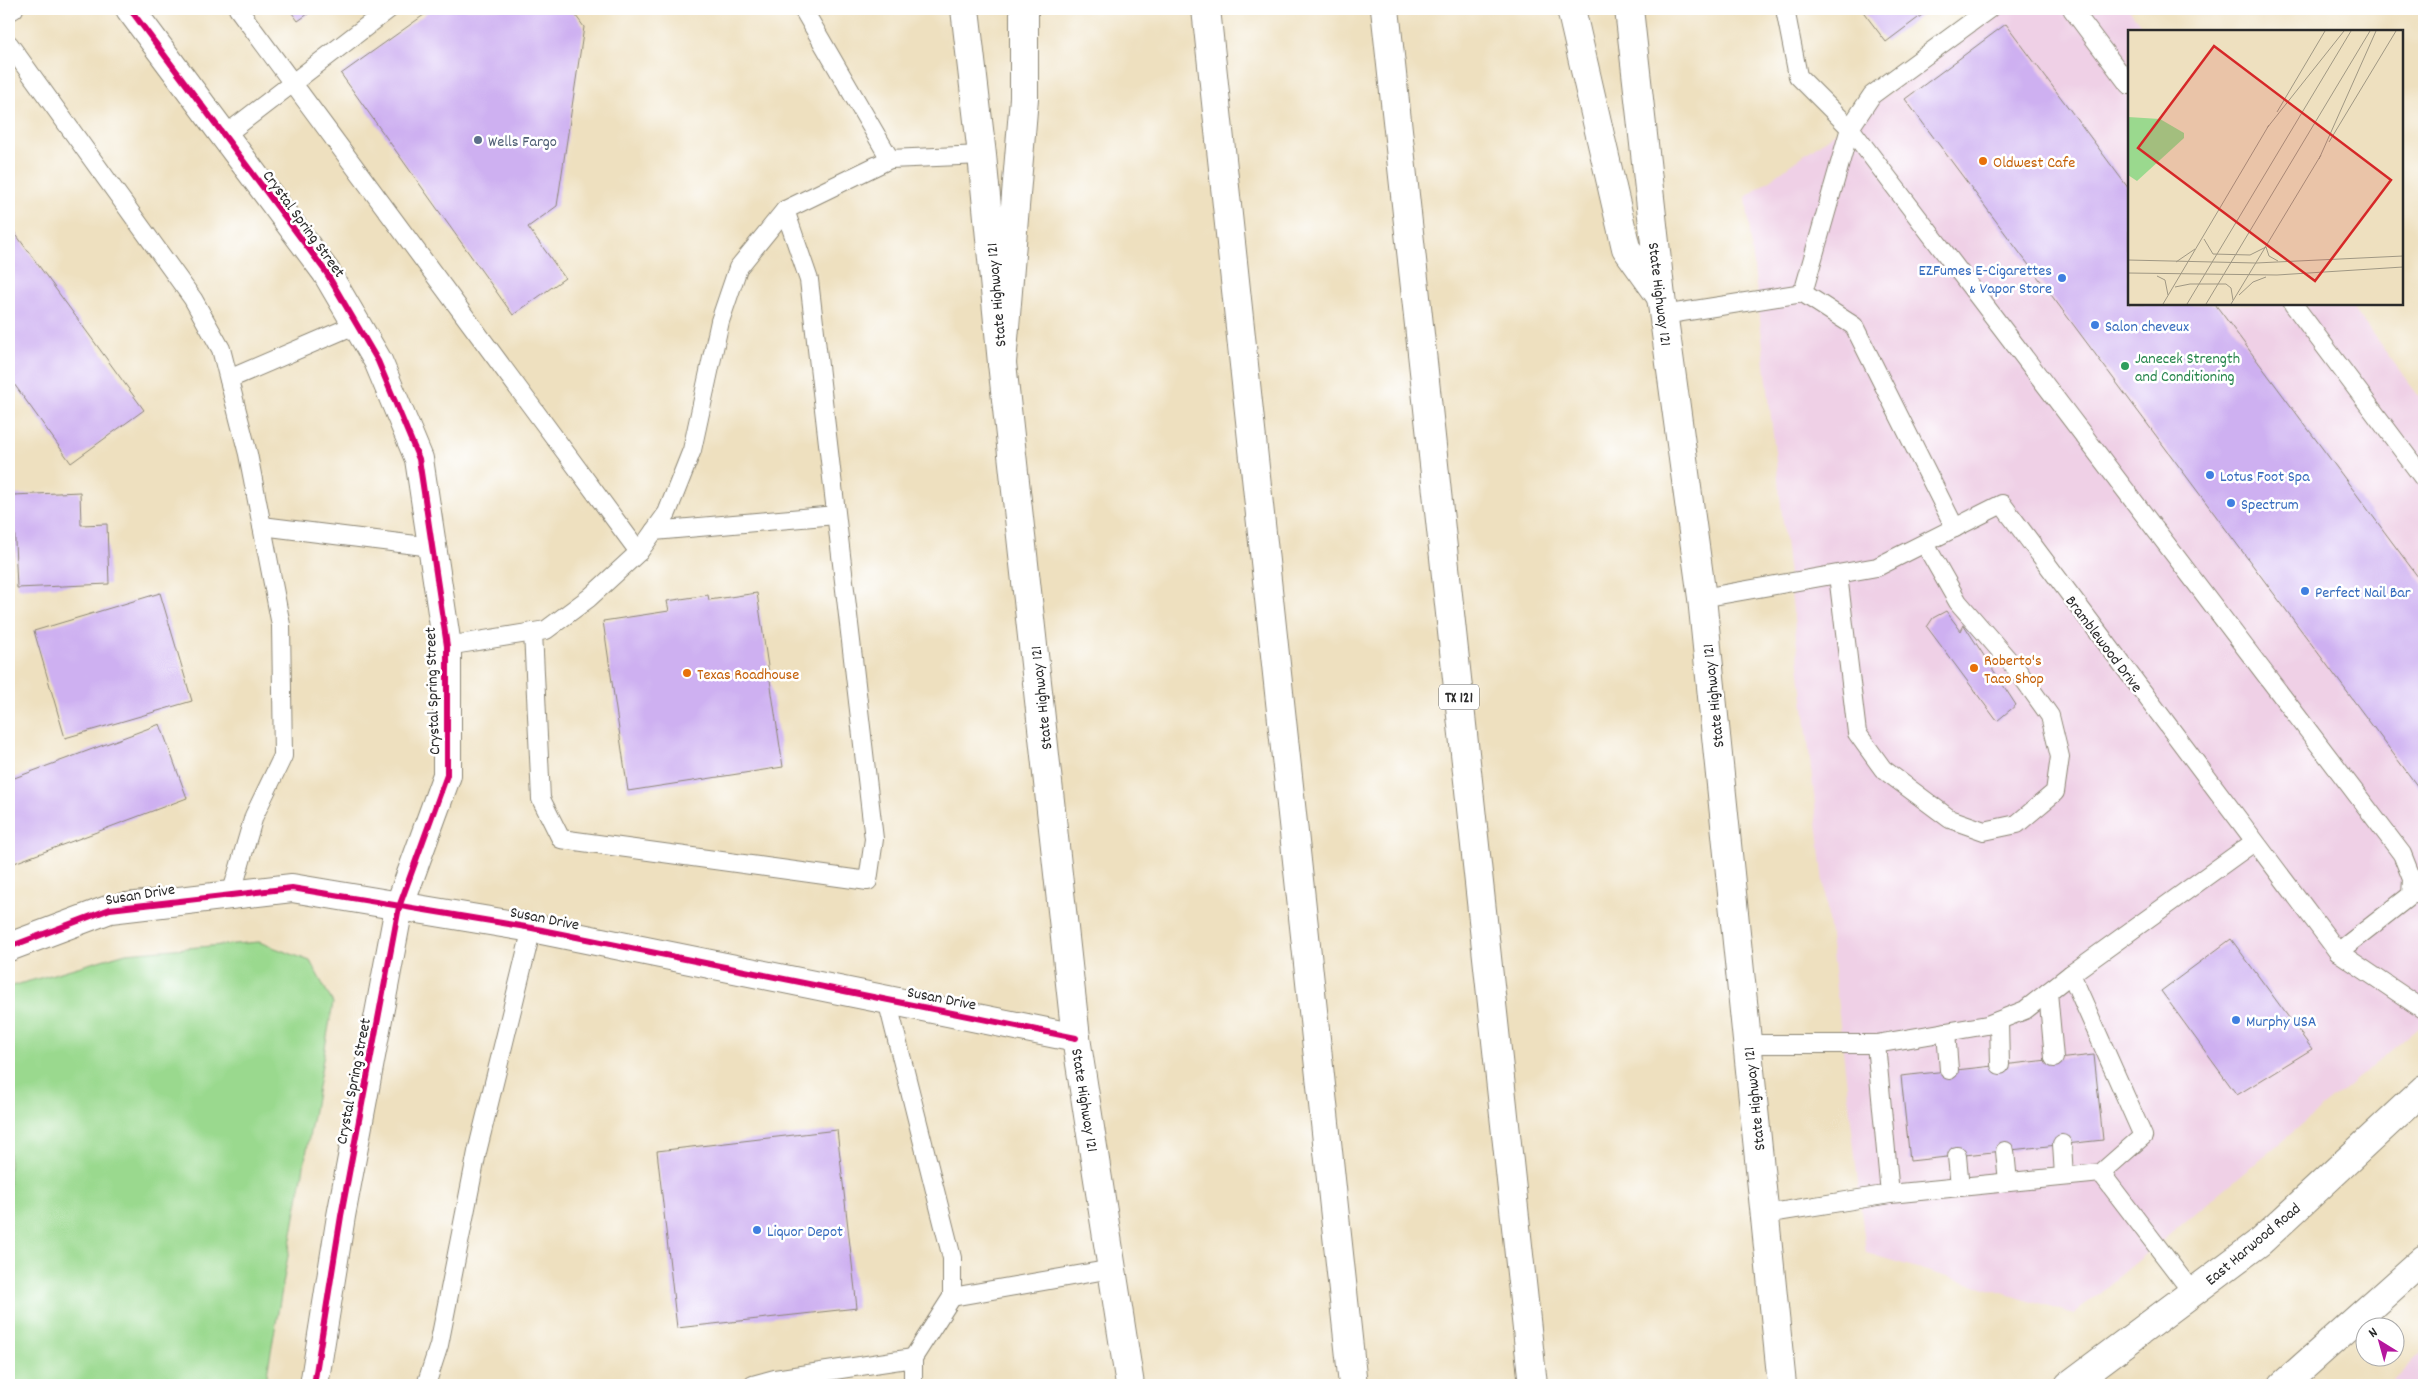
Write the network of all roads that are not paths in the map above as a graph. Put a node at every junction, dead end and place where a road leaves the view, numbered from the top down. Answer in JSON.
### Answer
{"nodes":[{"id":1,"x":14,"y":9,"type":"edge"},
{"id":2,"x":130,"y":9,"type":"edge"},
{"id":3,"x":238,"y":9,"type":"edge"},
{"id":4,"x":389,"y":9,"type":"edge"},
{"id":5,"x":803,"y":9,"type":"edge"},
{"id":6,"x":965,"y":9,"type":"edge"},
{"id":7,"x":1024,"y":9,"type":"edge"},
{"id":8,"x":1206,"y":9,"type":"edge"},
{"id":9,"x":1385,"y":9,"type":"edge"},
{"id":10,"x":1571,"y":9,"type":"edge"},
{"id":11,"x":1629,"y":9,"type":"edge"},
{"id":12,"x":1785,"y":9,"type":"edge"},
{"id":13,"x":1989,"y":9,"type":"edge"},
{"id":14,"x":2072,"y":9,"type":"edge"},
{"id":15,"x":9,"y":12,"type":"edge"},
{"id":16,"x":9,"y":44,"type":"edge"},
{"id":17,"x":292,"y":84,"type":"junction"},
{"id":18,"x":2128,"y":85,"type":"edge"},
{"id":19,"x":1850,"y":128,"type":"junction"},
{"id":20,"x":225,"y":135,"type":"junction"},
{"id":21,"x":982,"y":155,"type":"junction"},
{"id":22,"x":890,"y":159,"type":"junction"},
{"id":23,"x":785,"y":210,"type":"junction"},
{"id":24,"x":1803,"y":293,"type":"junction"},
{"id":25,"x":2294,"y":305,"type":"edge"},
{"id":26,"x":1662,"y":306,"type":"junction"},
{"id":27,"x":357,"y":324,"type":"junction"},
{"id":28,"x":1002,"y":363,"type":"junction"},
{"id":29,"x":229,"y":379,"type":"junction"},
{"id":30,"x":2424,"y":479,"type":"edge"},
{"id":31,"x":836,"y":515,"type":"junction"},
{"id":32,"x":262,"y":526,"type":"junction"},
{"id":33,"x":1955,"y":528,"type":"junction"},
{"id":34,"x":654,"y":531,"type":"junction"},
{"id":35,"x":1925,"y":544,"type":"junction"},
{"id":36,"x":432,"y":547,"type":"junction"},
{"id":37,"x":639,"y":552,"type":"junction"},
{"id":38,"x":1838,"y":575,"type":"junction"},
{"id":39,"x":1702,"y":598,"type":"junction"},
{"id":40,"x":534,"y":632,"type":"junction"},
{"id":41,"x":447,"y":646,"type":"junction"},
{"id":42,"x":2254,"y":842,"type":"junction"},
{"id":43,"x":231,"y":895,"type":"junction"},
{"id":44,"x":399,"y":907,"type":"junction"},
{"id":45,"x":532,"y":928,"type":"junction"},
{"id":46,"x":9,"y":947,"type":"edge"},
{"id":47,"x":2338,"y":952,"type":"junction"},
{"id":48,"x":2071,"y":974,"type":"junction"},
{"id":49,"x":2048,"y":992,"type":"junction"},
{"id":50,"x":887,"y":1000,"type":"junction"},
{"id":51,"x":2424,"y":1010,"type":"edge"},
{"id":52,"x":1999,"y":1020,"type":"junction"},
{"id":53,"x":1946,"y":1032,"type":"junction"},
{"id":54,"x":1076,"y":1038,"type":"junction"},
{"id":55,"x":1748,"y":1044,"type":"junction"},
{"id":56,"x":1876,"y":1044,"type":"junction"},
{"id":57,"x":2054,"y":1058,"type":"dead end"},
{"id":58,"x":2000,"y":1065,"type":"dead end"},
{"id":59,"x":1949,"y":1070,"type":"dead end"},
{"id":60,"x":2424,"y":1089,"type":"edge"},
{"id":61,"x":2062,"y":1144,"type":"dead end"},
{"id":62,"x":2005,"y":1151,"type":"dead end"},
{"id":63,"x":1956,"y":1156,"type":"dead end"},
{"id":64,"x":2102,"y":1173,"type":"junction"},
{"id":65,"x":2064,"y":1176,"type":"junction"},
{"id":66,"x":2008,"y":1182,"type":"junction"},
{"id":67,"x":1960,"y":1187,"type":"junction"},
{"id":68,"x":1890,"y":1194,"type":"junction"},
{"id":69,"x":1765,"y":1214,"type":"junction"},
{"id":70,"x":2424,"y":1259,"type":"edge"},
{"id":71,"x":1112,"y":1269,"type":"junction"},
{"id":72,"x":2192,"y":1292,"type":"junction"},
{"id":73,"x":952,"y":1297,"type":"junction"},
{"id":74,"x":913,"y":1358,"type":"junction"},
{"id":75,"x":314,"y":1385,"type":"edge"},
{"id":76,"x":426,"y":1385,"type":"edge"},
{"id":77,"x":753,"y":1385,"type":"edge"},
{"id":78,"x":913,"y":1385,"type":"edge"},
{"id":79,"x":1130,"y":1385,"type":"edge"},
{"id":80,"x":1353,"y":1385,"type":"edge"},
{"id":81,"x":1533,"y":1385,"type":"edge"},
{"id":82,"x":1782,"y":1385,"type":"edge"},
{"id":83,"x":2069,"y":1385,"type":"edge"},
{"id":84,"x":2283,"y":1385,"type":"edge"}],
"edges":[{"from":1,"to":15,"type":"lane"},
{"from":2,"to":20,"type":"main road","name":"Crystal Spring Street"},
{"from":3,"to":17,"type":"lane"},
{"from":4,"to":17,"type":"lane"},
{"from":5,"to":22,"type":"lane"},
{"from":6,"to":21,"type":"main road","name":"State Highway 121"},
{"from":7,"to":28,"type":"main road"},
{"from":8,"to":80,"type":"main road"},
{"from":9,"to":81,"type":"main road","number":"TX 121"},
{"from":10,"to":26,"type":"main road"},
{"from":11,"to":26,"type":"main road","name":"State Highway 121"},
{"from":12,"to":19,"type":"lane"},
{"from":13,"to":19,"type":"lane"},
{"from":14,"to":18,"type":"lane"},
{"from":16,"to":29,"type":"lane"},
{"from":17,"to":20,"type":"lane"},
{"from":17,"to":37,"type":"lane"},
{"from":19,"to":24,"type":"lane"},
{"from":19,"to":47,"type":"lane"},
{"from":20,"to":27,"type":"main road","name":"Crystal Spring Street"},
{"from":21,"to":22,"type":"lane"},
{"from":21,"to":28,"type":"main road","name":"State Highway 121"},
{"from":22,"to":23,"type":"lane"},
{"from":23,"to":31,"type":"lane"},
{"from":23,"to":34,"type":"lane"},
{"from":24,"to":26,"type":"lane"},
{"from":24,"to":33,"type":"lane"},
{"from":25,"to":30,"type":"lane"},
{"from":26,"to":39,"type":"main road","name":"State Highway 121"},
{"from":27,"to":29,"type":"lane"},
{"from":27,"to":36,"type":"main road","name":"Crystal Spring Street"},
{"from":28,"to":54,"type":"main road","name":"State Highway 121"},
{"from":29,"to":32,"type":"lane"},
{"from":31,"to":34,"type":"lane"},
{"from":31,"to":40,"type":"lane"},
{"from":32,"to":36,"type":"lane"},
{"from":32,"to":43,"type":"lane"},
{"from":33,"to":35,"type":"lane","name":"Bramblewood Drive"},
{"from":33,"to":42,"type":"lane","name":"Bramblewood Drive"},
{"from":34,"to":37,"type":"lane"},
{"from":35,"to":38,"type":"lane","name":"Bramblewood Drive"},
{"from":35,"to":38,"type":"lane"},
{"from":36,"to":41,"type":"main road","name":"Crystal Spring Street"},
{"from":37,"to":40,"type":"lane"},
{"from":38,"to":39,"type":"lane","name":"Bramblewood Drive"},
{"from":39,"to":55,"type":"main road","name":"State Highway 121"},
{"from":40,"to":41,"type":"lane"},
{"from":41,"to":44,"type":"main road","name":"Crystal Spring Street"},
{"from":42,"to":47,"type":"lane","name":"Bramblewood Drive"},
{"from":42,"to":48,"type":"lane"},
{"from":43,"to":44,"type":"main road","name":"Susan Drive"},
{"from":43,"to":46,"type":"main road","name":"Susan Drive"},
{"from":44,"to":45,"type":"main road","name":"Susan Drive"},
{"from":44,"to":75,"type":"main road","name":"Crystal Spring Street"},
{"from":45,"to":50,"type":"main road","name":"Susan Drive"},
{"from":45,"to":76,"type":"lane"},
{"from":47,"to":51,"type":"lane","name":"Bramblewood Drive"},
{"from":48,"to":49,"type":"lane"},
{"from":48,"to":64,"type":"lane"},
{"from":49,"to":52,"type":"lane"},
{"from":49,"to":57,"type":"lane"},
{"from":50,"to":54,"type":"main road","name":"Susan Drive"},
{"from":50,"to":73,"type":"lane"},
{"from":52,"to":53,"type":"lane"},
{"from":52,"to":58,"type":"lane"},
{"from":53,"to":56,"type":"lane"},
{"from":53,"to":59,"type":"lane"},
{"from":54,"to":71,"type":"main road","name":"State Highway 121"},
{"from":55,"to":56,"type":"lane"},
{"from":55,"to":69,"type":"main road","name":"State Highway 121"},
{"from":56,"to":68,"type":"lane"},
{"from":60,"to":72,"type":"main road","name":"East Harwood Road"},
{"from":61,"to":65,"type":"lane"},
{"from":62,"to":66,"type":"lane"},
{"from":63,"to":67,"type":"lane"},
{"from":64,"to":65,"type":"lane"},
{"from":64,"to":72,"type":"lane"},
{"from":65,"to":66,"type":"lane"},
{"from":66,"to":67,"type":"lane"},
{"from":67,"to":68,"type":"lane"},
{"from":68,"to":69,"type":"lane"},
{"from":69,"to":82,"type":"main road","name":"State Highway 121"},
{"from":70,"to":84,"type":"main road"},
{"from":71,"to":73,"type":"lane"},
{"from":71,"to":79,"type":"main road","name":"State Highway 121"},
{"from":72,"to":83,"type":"main road","name":"East Harwood Road"},
{"from":73,"to":74,"type":"lane"},
{"from":74,"to":77,"type":"lane"},
{"from":74,"to":78,"type":"lane"}]}
